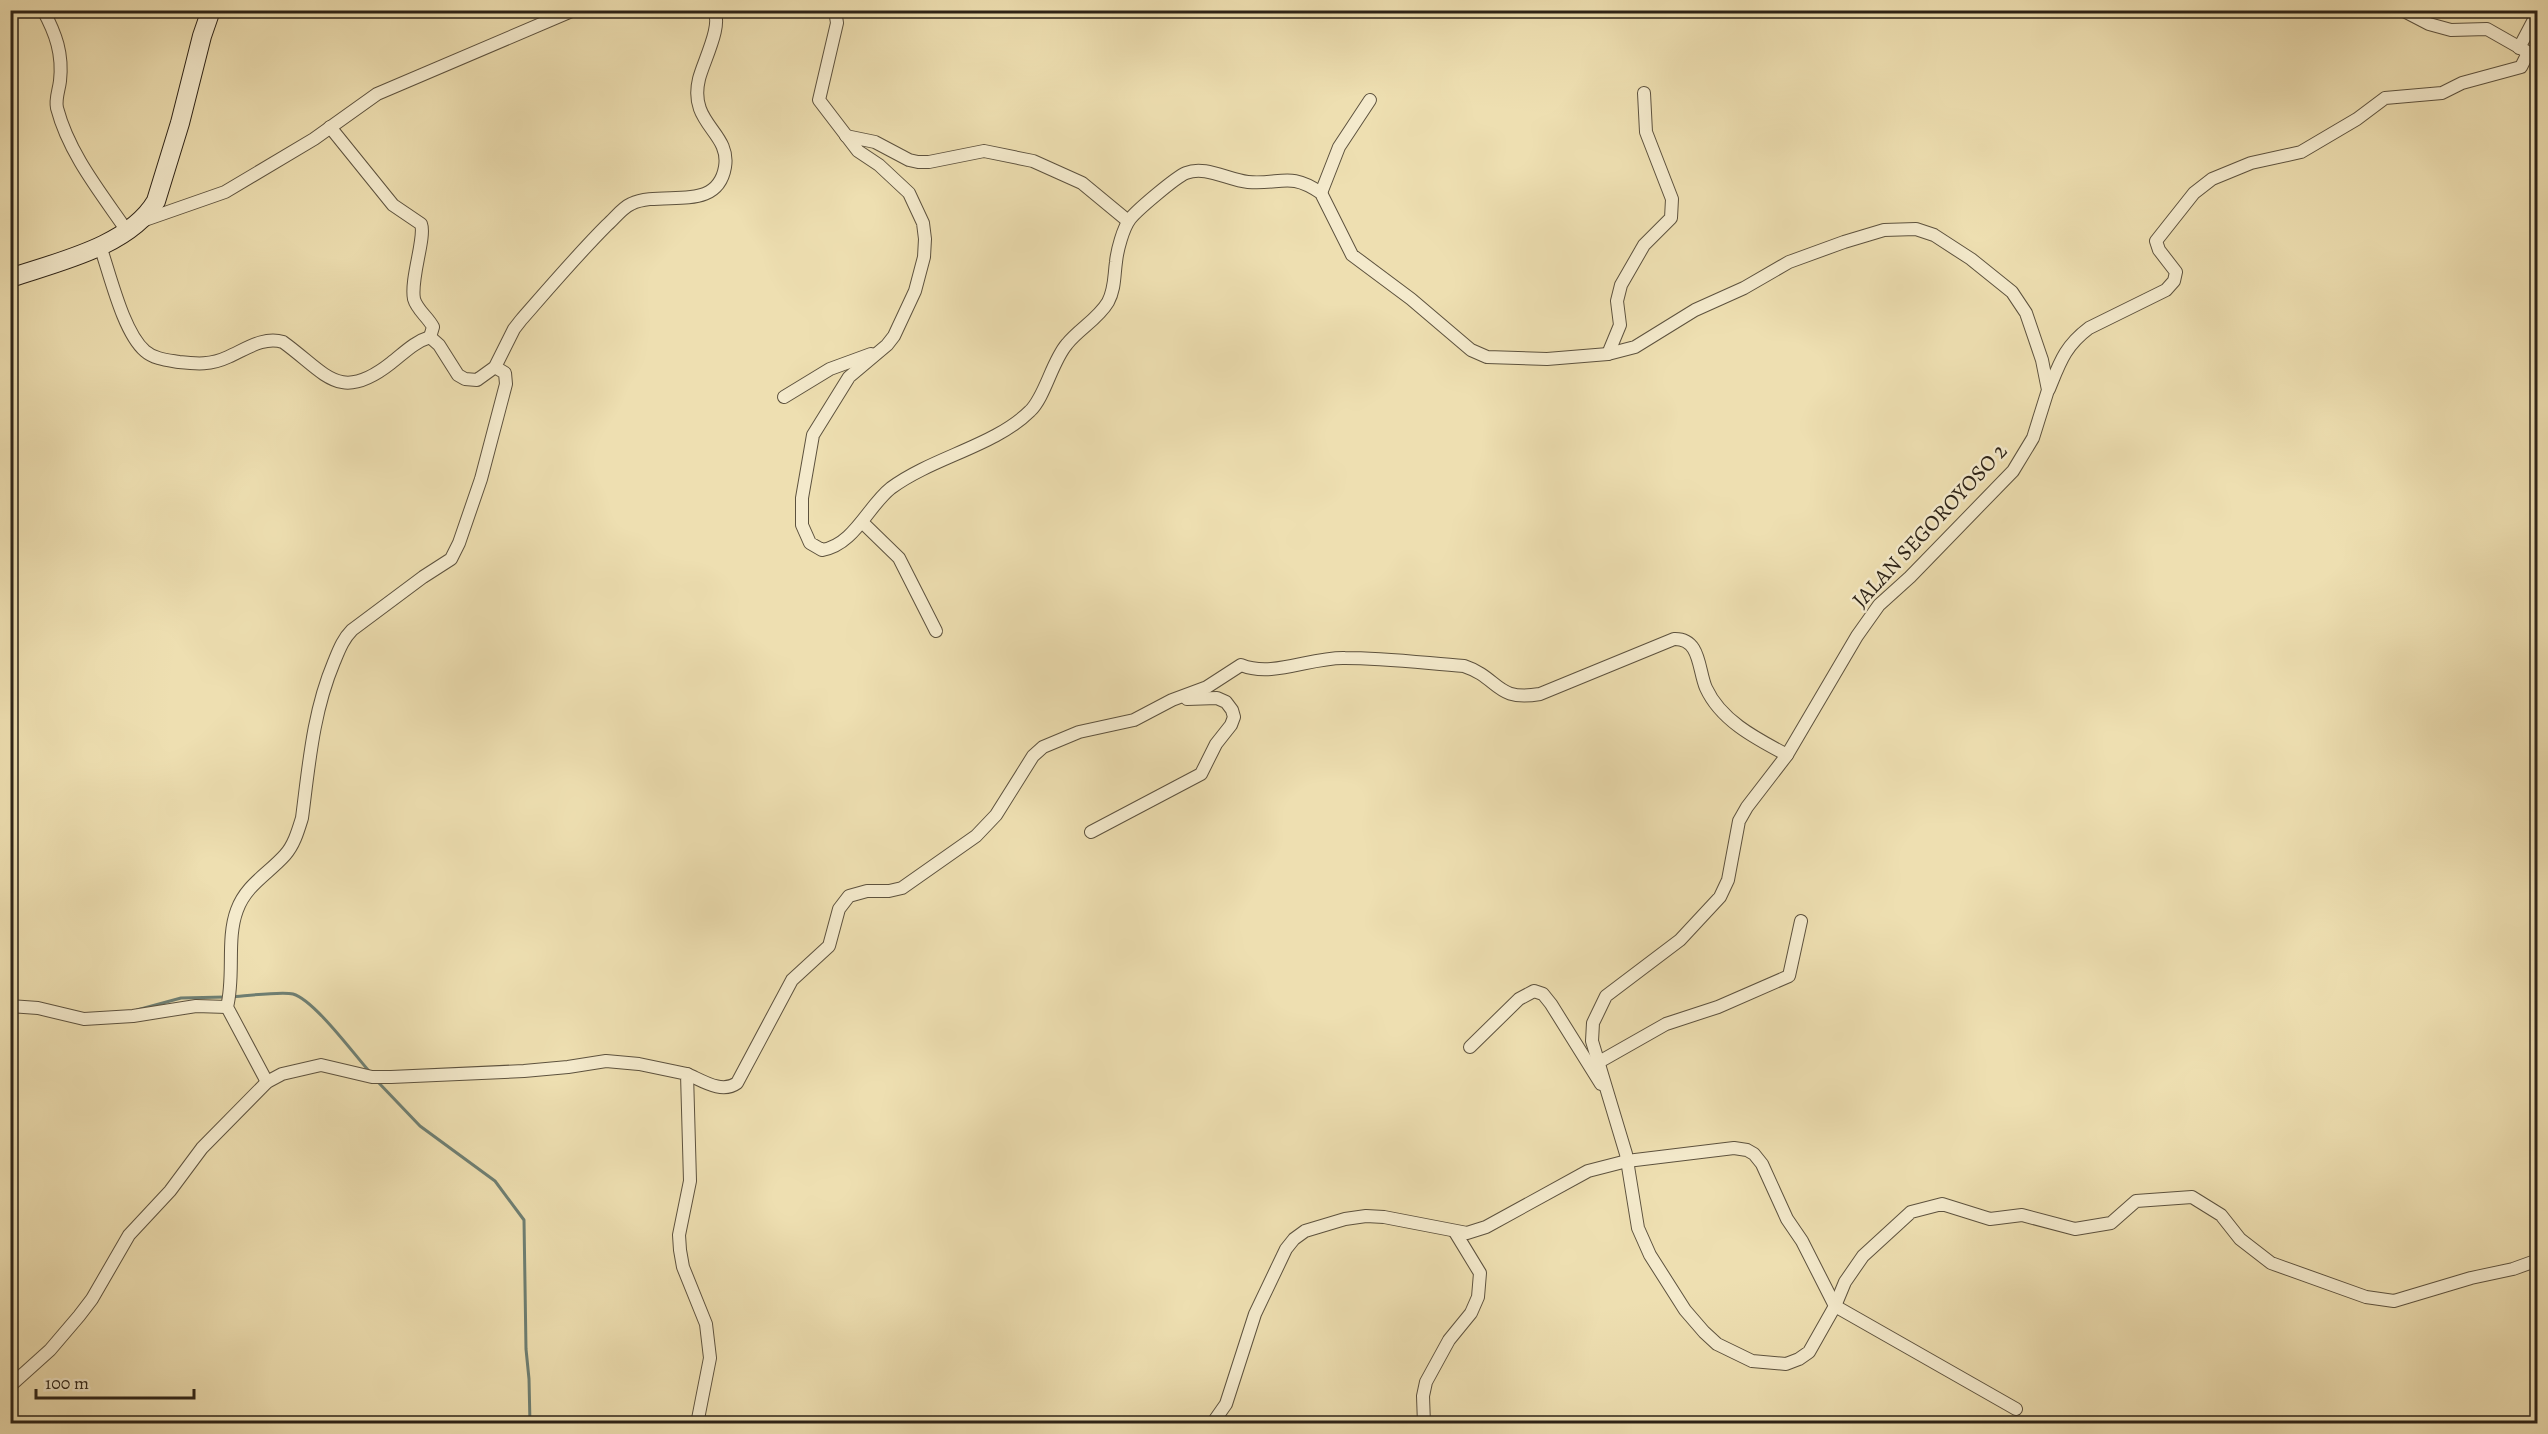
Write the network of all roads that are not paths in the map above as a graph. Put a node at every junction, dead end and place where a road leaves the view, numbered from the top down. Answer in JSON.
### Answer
{"nodes":[{"id":1,"x":44,"y":10,"type":"edge"},
{"id":2,"x":211,"y":10,"type":"edge"},
{"id":3,"x":574,"y":10,"type":"edge"},
{"id":4,"x":713,"y":10,"type":"edge"},
{"id":5,"x":835,"y":10,"type":"edge"},
{"id":6,"x":2402,"y":10,"type":"edge"},
{"id":7,"x":2538,"y":12,"type":"edge"},
{"id":8,"x":2528,"y":53,"type":"edge"},
{"id":9,"x":1644,"y":93,"type":"dead end"},
{"id":10,"x":1370,"y":100,"type":"dead end"},
{"id":11,"x":330,"y":128,"type":"junction"},
{"id":12,"x":846,"y":136,"type":"junction"},
{"id":13,"x":1321,"y":193,"type":"junction"},
{"id":14,"x":1128,"y":221,"type":"junction"},
{"id":15,"x":135,"y":226,"type":"junction"},
{"id":16,"x":100,"y":246,"type":"junction"},
{"id":17,"x":10,"y":278,"type":"edge"},
{"id":18,"x":430,"y":337,"type":"junction"},
{"id":19,"x":877,"y":352,"type":"junction"},
{"id":20,"x":1608,"y":354,"type":"junction"},
{"id":21,"x":495,"y":367,"type":"junction"},
{"id":22,"x":2049,"y":390,"type":"junction"},
{"id":23,"x":784,"y":397,"type":"dead end"},
{"id":24,"x":862,"y":522,"type":"junction"},
{"id":25,"x":936,"y":631,"type":"dead end"},
{"id":26,"x":1172,"y":700,"type":"junction"},
{"id":27,"x":1787,"y":755,"type":"junction"},
{"id":28,"x":1092,"y":832,"type":"dead end"},
{"id":29,"x":1800,"y":921,"type":"dead end"},
{"id":30,"x":10,"y":1005,"type":"edge"},
{"id":31,"x":227,"y":1007,"type":"junction"},
{"id":32,"x":1470,"y":1047,"type":"dead end"},
{"id":33,"x":1599,"y":1062,"type":"junction"},
{"id":34,"x":687,"y":1074,"type":"junction"},
{"id":35,"x":267,"y":1082,"type":"junction"},
{"id":36,"x":1609,"y":1098,"type":"junction"},
{"id":37,"x":1627,"y":1161,"type":"junction"},
{"id":38,"x":1455,"y":1232,"type":"junction"},
{"id":39,"x":2538,"y":1260,"type":"edge"},
{"id":40,"x":1835,"y":1306,"type":"junction"},
{"id":41,"x":10,"y":1386,"type":"edge"},
{"id":42,"x":2016,"y":1409,"type":"dead end"},
{"id":43,"x":697,"y":1424,"type":"edge"},
{"id":44,"x":1212,"y":1424,"type":"edge"},
{"id":45,"x":1424,"y":1424,"type":"edge"}],
"edges":[{"from":1,"to":15,"type":"street"},
{"from":2,"to":15,"type":"main road"},
{"from":3,"to":11,"type":"street"},
{"from":4,"to":21,"type":"street"},
{"from":5,"to":12,"type":"street"},
{"from":6,"to":8,"type":"street"},
{"from":7,"to":8,"type":"street"},
{"from":8,"to":22,"type":"street","name":"JALAN SEGOROYOSO 2"},
{"from":9,"to":20,"type":"street"},
{"from":10,"to":13,"type":"street"},
{"from":11,"to":15,"type":"street"},
{"from":11,"to":18,"type":"street"},
{"from":12,"to":14,"type":"street"},
{"from":12,"to":19,"type":"street"},
{"from":13,"to":14,"type":"street"},
{"from":13,"to":20,"type":"street"},
{"from":14,"to":24,"type":"street"},
{"from":15,"to":16,"type":"main road"},
{"from":16,"to":17,"type":"main road"},
{"from":16,"to":18,"type":"street"},
{"from":18,"to":21,"type":"street"},
{"from":19,"to":23,"type":"street"},
{"from":19,"to":24,"type":"street"},
{"from":20,"to":22,"type":"street"},
{"from":21,"to":31,"type":"street"},
{"from":22,"to":27,"type":"street","name":"JALAN SEGOROYOSO 2"},
{"from":24,"to":25,"type":"street"},
{"from":26,"to":27,"type":"street"},
{"from":26,"to":28,"type":"street"},
{"from":26,"to":34,"type":"street"},
{"from":27,"to":33,"type":"street","name":"JALAN SEGOROYOSO 2"},
{"from":29,"to":33,"type":"street"},
{"from":30,"to":31,"type":"street"},
{"from":31,"to":35,"type":"street"},
{"from":32,"to":36,"type":"street"},
{"from":33,"to":36,"type":"street","name":"JALAN SEGOROYOSO 2"},
{"from":34,"to":35,"type":"street"},
{"from":34,"to":43,"type":"street"},
{"from":35,"to":41,"type":"street"},
{"from":36,"to":37,"type":"street","name":"JALAN SEGOROYOSO 2"},
{"from":37,"to":38,"type":"street"},
{"from":37,"to":40,"type":"street"},
{"from":37,"to":40,"type":"street","name":"JALAN SEGOROYOSO 2"},
{"from":38,"to":44,"type":"street"},
{"from":38,"to":45,"type":"street"},
{"from":39,"to":40,"type":"street","name":"JALAN SEGOROYOSO 2"},
{"from":40,"to":42,"type":"street"}]}
